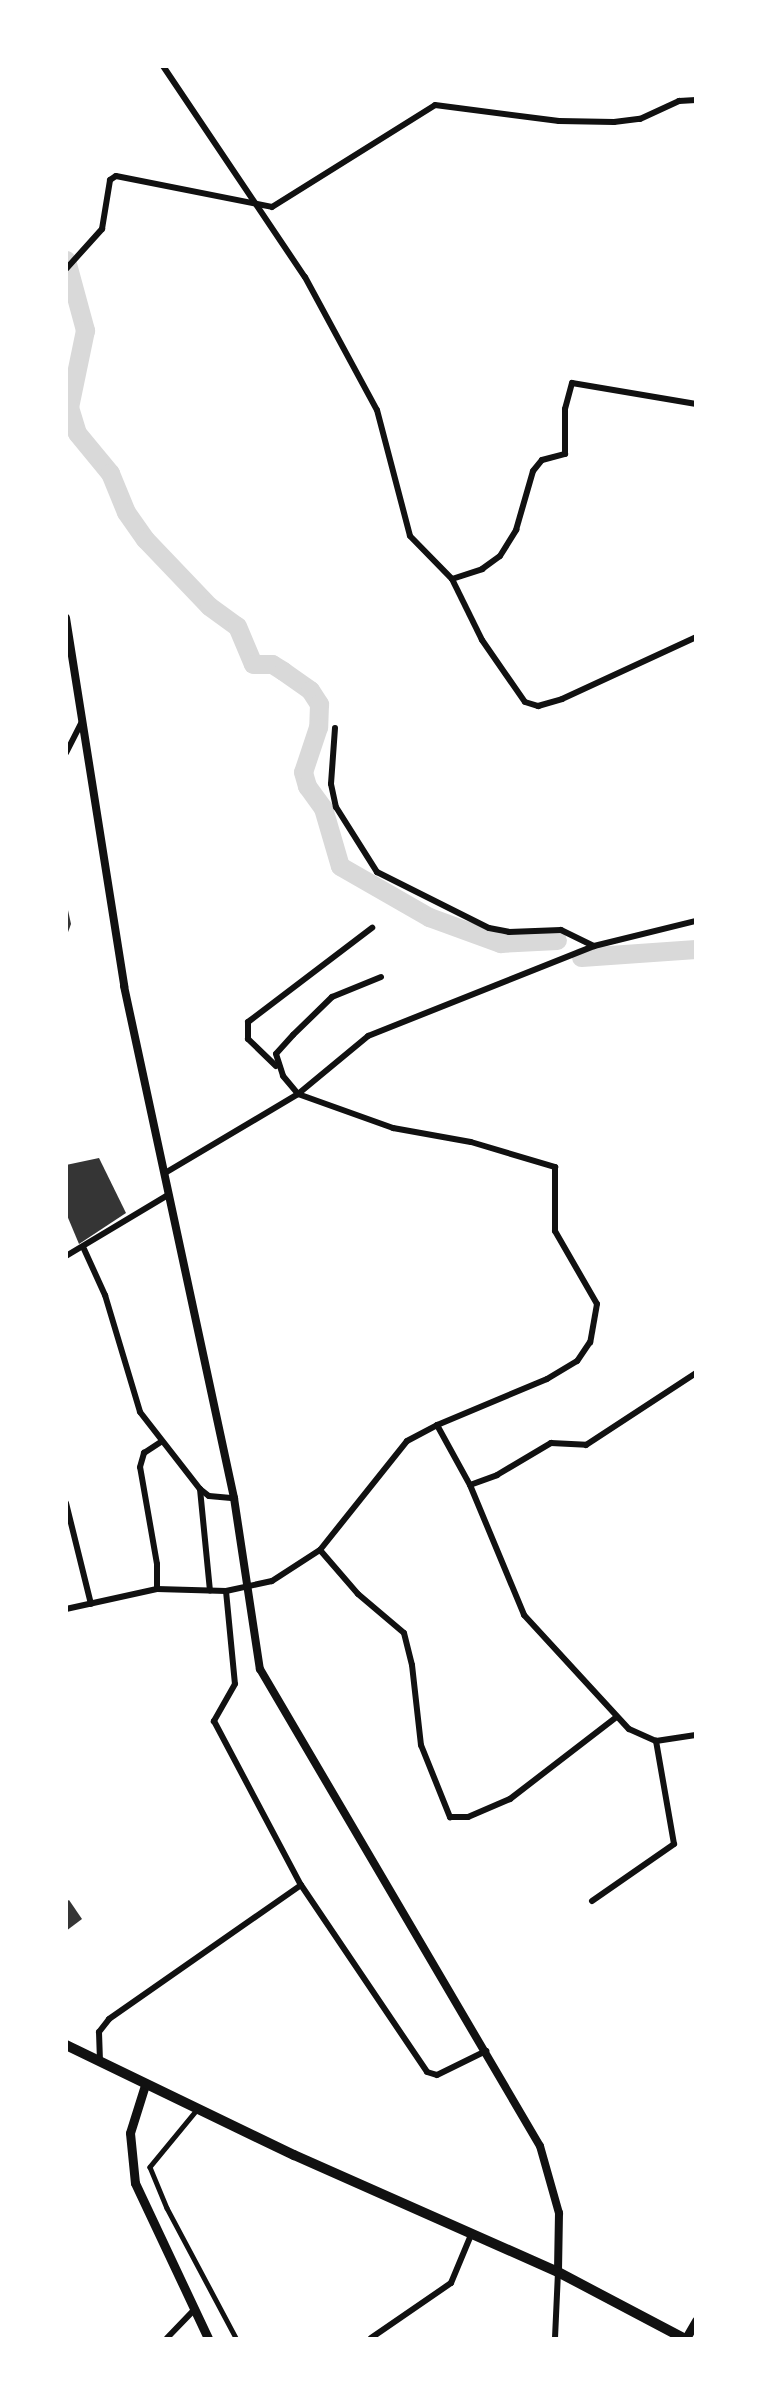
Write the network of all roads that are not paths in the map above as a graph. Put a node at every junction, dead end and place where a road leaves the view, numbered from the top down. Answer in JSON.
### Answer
{"nodes":[{"id":1,"x":163,"y":66,"type":"edge"},
{"id":2,"x":695,"y":100,"type":"edge"},
{"id":3,"x":261,"y":207,"type":"junction"},
{"id":4,"x":66,"y":269,"type":"edge"},
{"id":5,"x":695,"y":404,"type":"edge"},
{"id":6,"x":452,"y":579,"type":"junction"},
{"id":7,"x":66,"y":618,"type":"edge"},
{"id":8,"x":695,"y":636,"type":"edge"},
{"id":9,"x":82,"y":723,"type":"junction"},
{"id":10,"x":335,"y":728,"type":"dead end"},
{"id":11,"x":66,"y":753,"type":"edge"},
{"id":12,"x":695,"y":921,"type":"edge"},
{"id":13,"x":372,"y":928,"type":"dead end"},
{"id":14,"x":594,"y":946,"type":"junction"},
{"id":15,"x":381,"y":977,"type":"dead end"},
{"id":16,"x":276,"y":1066,"type":"junction"},
{"id":17,"x":299,"y":1094,"type":"junction"},
{"id":18,"x":165,"y":1172,"type":"junction"},
{"id":19,"x":168,"y":1195,"type":"junction"},
{"id":20,"x":83,"y":1249,"type":"junction"},
{"id":21,"x":66,"y":1256,"type":"edge"},
{"id":22,"x":695,"y":1373,"type":"edge"},
{"id":23,"x":438,"y":1425,"type":"junction"},
{"id":24,"x":161,"y":1442,"type":"junction"},
{"id":25,"x":470,"y":1485,"type":"junction"},
{"id":26,"x":200,"y":1489,"type":"junction"},
{"id":27,"x":234,"y":1499,"type":"junction"},
{"id":28,"x":66,"y":1503,"type":"edge"},
{"id":29,"x":320,"y":1550,"type":"junction"},
{"id":30,"x":246,"y":1585,"type":"junction"},
{"id":31,"x":157,"y":1589,"type":"junction"},
{"id":32,"x":210,"y":1591,"type":"junction"},
{"id":33,"x":226,"y":1591,"type":"junction"},
{"id":34,"x":91,"y":1604,"type":"junction"},
{"id":35,"x":66,"y":1609,"type":"edge"},
{"id":36,"x":615,"y":1718,"type":"junction"},
{"id":37,"x":695,"y":1735,"type":"edge"},
{"id":38,"x":656,"y":1741,"type":"junction"},
{"id":39,"x":301,"y":1885,"type":"junction"},
{"id":40,"x":592,"y":1901,"type":"dead end"},
{"id":41,"x":66,"y":2045,"type":"edge"},
{"id":42,"x":486,"y":2051,"type":"junction"},
{"id":43,"x":100,"y":2061,"type":"junction"},
{"id":44,"x":145,"y":2085,"type":"junction"},
{"id":45,"x":197,"y":2110,"type":"junction"},
{"id":46,"x":471,"y":2235,"type":"junction"},
{"id":47,"x":558,"y":2272,"type":"junction"},
{"id":48,"x":194,"y":2310,"type":"junction"},
{"id":49,"x":695,"y":2321,"type":"edge"},
{"id":50,"x":167,"y":2339,"type":"edge"},
{"id":51,"x":208,"y":2339,"type":"edge"},
{"id":52,"x":236,"y":2339,"type":"edge"},
{"id":53,"x":371,"y":2339,"type":"edge"},
{"id":54,"x":555,"y":2339,"type":"edge"},
{"id":55,"x":685,"y":2339,"type":"edge"}],
"edges":[{"from":1,"to":3,"type":"street"},
{"from":2,"to":3,"type":"street"},
{"from":3,"to":4,"type":"street"},
{"from":3,"to":6,"type":"street"},
{"from":5,"to":6,"type":"street"},
{"from":6,"to":8,"type":"street"},
{"from":7,"to":9,"type":"street"},
{"from":9,"to":11,"type":"street"},
{"from":9,"to":18,"type":"street"},
{"from":10,"to":14,"type":"street"},
{"from":12,"to":14,"type":"street"},
{"from":13,"to":16,"type":"street"},
{"from":14,"to":17,"type":"street"},
{"from":15,"to":16,"type":"street"},
{"from":16,"to":17,"type":"street"},
{"from":17,"to":18,"type":"street"},
{"from":17,"to":23,"type":"street"},
{"from":18,"to":19,"type":"street"},
{"from":19,"to":20,"type":"street"},
{"from":19,"to":27,"type":"street"},
{"from":20,"to":21,"type":"street"},
{"from":20,"to":24,"type":"street"},
{"from":22,"to":25,"type":"street"},
{"from":23,"to":25,"type":"street"},
{"from":23,"to":29,"type":"street"},
{"from":24,"to":26,"type":"street"},
{"from":24,"to":31,"type":"street"},
{"from":25,"to":36,"type":"street"},
{"from":26,"to":27,"type":"street"},
{"from":26,"to":32,"type":"street"},
{"from":27,"to":30,"type":"street"},
{"from":28,"to":34,"type":"street"},
{"from":29,"to":30,"type":"street"},
{"from":29,"to":36,"type":"street"},
{"from":30,"to":33,"type":"street"},
{"from":30,"to":42,"type":"street"},
{"from":31,"to":32,"type":"street"},
{"from":31,"to":34,"type":"street"},
{"from":32,"to":33,"type":"street"},
{"from":33,"to":39,"type":"street"},
{"from":34,"to":35,"type":"street"},
{"from":36,"to":38,"type":"street"},
{"from":37,"to":38,"type":"street"},
{"from":38,"to":40,"type":"street"},
{"from":39,"to":42,"type":"street"},
{"from":39,"to":43,"type":"street"},
{"from":41,"to":43,"type":"highway"},
{"from":42,"to":47,"type":"street"},
{"from":43,"to":44,"type":"highway"},
{"from":44,"to":45,"type":"highway"},
{"from":44,"to":48,"type":"main road"},
{"from":45,"to":46,"type":"highway"},
{"from":45,"to":52,"type":"street"},
{"from":46,"to":47,"type":"highway"},
{"from":46,"to":53,"type":"street"},
{"from":47,"to":54,"type":"street"},
{"from":47,"to":55,"type":"highway"},
{"from":48,"to":50,"type":"street"},
{"from":48,"to":51,"type":"main road"},
{"from":49,"to":55,"type":"main road"}]}
